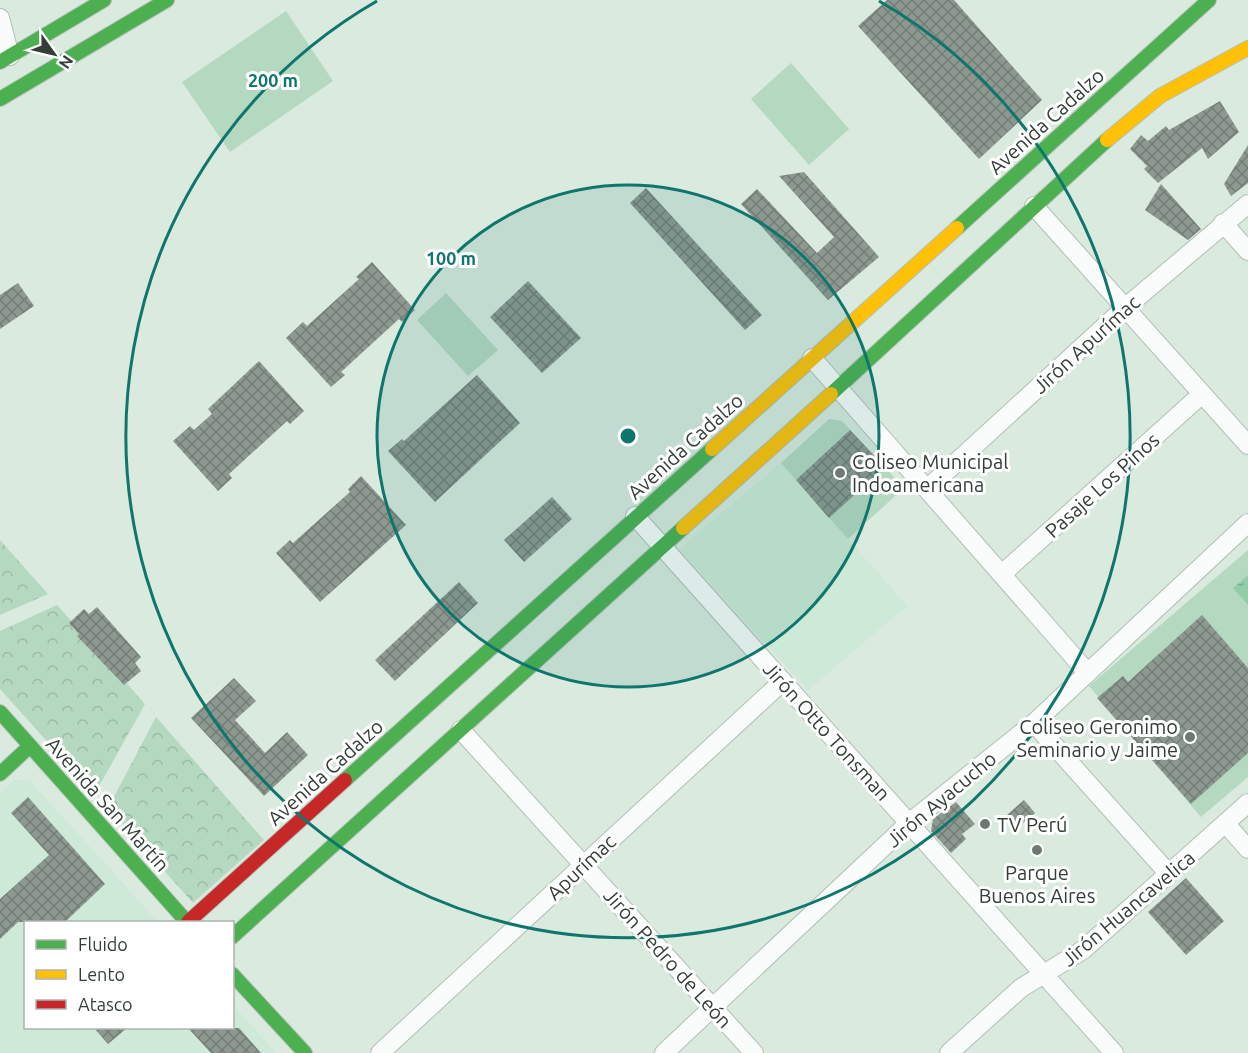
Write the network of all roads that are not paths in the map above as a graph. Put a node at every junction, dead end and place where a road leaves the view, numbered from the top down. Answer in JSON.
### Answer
{"nodes":[{"id":1,"x":104,"y":0,"type":"edge"},
{"id":2,"x":167,"y":0,"type":"edge"},
{"id":3,"x":1209,"y":0,"type":"edge"},
{"id":4,"x":0,"y":18,"type":"edge"},
{"id":5,"x":1248,"y":48,"type":"edge"},
{"id":6,"x":5,"y":59,"type":"edge"},
{"id":7,"x":0,"y":99,"type":"edge"},
{"id":8,"x":1248,"y":204,"type":"edge"},
{"id":9,"x":1035,"y":206,"type":"junction"},
{"id":10,"x":1223,"y":223,"type":"junction"},
{"id":11,"x":1248,"y":251,"type":"edge"},
{"id":12,"x":1126,"y":307,"type":"junction"},
{"id":13,"x":812,"y":358,"type":"junction"},
{"id":14,"x":839,"y":387,"type":"junction"},
{"id":15,"x":1201,"y":395,"type":"junction"},
{"id":16,"x":1248,"y":445,"type":"edge"},
{"id":17,"x":927,"y":489,"type":"junction"},
{"id":18,"x":635,"y":516,"type":"junction"},
{"id":19,"x":1248,"y":523,"type":"edge"},
{"id":20,"x":663,"y":547,"type":"junction"},
{"id":21,"x":1002,"y":574,"type":"junction"},
{"id":22,"x":1087,"y":672,"type":"junction"},
{"id":23,"x":783,"y":681,"type":"junction"},
{"id":24,"x":3,"y":722,"type":"edge"},
{"id":25,"x":1034,"y":723,"type":"junction"},
{"id":26,"x":461,"y":730,"type":"junction"},
{"id":27,"x":30,"y":746,"type":"junction"},
{"id":28,"x":0,"y":774,"type":"edge"},
{"id":29,"x":1248,"y":803,"type":"edge"},
{"id":30,"x":909,"y":823,"type":"junction"},
{"id":31,"x":1226,"y":824,"type":"junction"},
{"id":32,"x":1248,"y":849,"type":"edge"},
{"id":33,"x":583,"y":865,"type":"junction"},
{"id":34,"x":1169,"y":874,"type":"junction"},
{"id":35,"x":187,"y":921,"type":"edge"},
{"id":36,"x":189,"y":921,"type":"edge"},
{"id":37,"x":234,"y":935,"type":"edge"},
{"id":38,"x":1044,"y":975,"type":"junction"},
{"id":39,"x":234,"y":976,"type":"edge"},
{"id":40,"x":713,"y":1008,"type":"junction"},
{"id":41,"x":305,"y":1053,"type":"edge"},
{"id":42,"x":380,"y":1053,"type":"edge"},
{"id":43,"x":664,"y":1053,"type":"edge"},
{"id":44,"x":754,"y":1053,"type":"edge"},
{"id":45,"x":949,"y":1053,"type":"edge"},
{"id":46,"x":1114,"y":1053,"type":"edge"}],
"edges":[{"from":1,"to":6,"type":"street"},
{"from":2,"to":7,"type":"street"},
{"from":3,"to":13,"type":"street","name":"Avenida Cadalzo"},
{"from":4,"to":6,"type":"street"},
{"from":5,"to":9,"type":"street"},
{"from":8,"to":10,"type":"street","name":"Jirón Apurímac"},
{"from":9,"to":12,"type":"street"},
{"from":9,"to":14,"type":"street"},
{"from":10,"to":11,"type":"street"},
{"from":10,"to":12,"type":"street","name":"Jirón Apurímac"},
{"from":12,"to":15,"type":"street"},
{"from":12,"to":17,"type":"street","name":"Jirón Apurímac"},
{"from":13,"to":14,"type":"street"},
{"from":13,"to":18,"type":"street","name":"Avenida Cadalzo"},
{"from":14,"to":17,"type":"street"},
{"from":14,"to":20,"type":"street"},
{"from":15,"to":16,"type":"street"},
{"from":15,"to":21,"type":"street","name":"Pasaje Los Pinos"},
{"from":17,"to":21,"type":"street"},
{"from":18,"to":20,"type":"street","name":"Jirón Otto Tonsman"},
{"from":18,"to":36,"type":"street","name":"Avenida Cadalzo"},
{"from":19,"to":22,"type":"street","name":"Jirón Ayacucho"},
{"from":20,"to":23,"type":"street","name":"Jirón Otto Tonsman"},
{"from":20,"to":26,"type":"street"},
{"from":21,"to":22,"type":"street"},
{"from":22,"to":25,"type":"street","name":"Jirón Ayacucho"},
{"from":23,"to":30,"type":"street","name":"Jirón Otto Tonsman"},
{"from":23,"to":33,"type":"street","name":"Apurímac"},
{"from":24,"to":27,"type":"street","name":"Avenida San Martín"},
{"from":25,"to":30,"type":"street","name":"Jirón Ayacucho"},
{"from":25,"to":34,"type":"street"},
{"from":26,"to":33,"type":"street","name":"Jirón Pedro de León"},
{"from":26,"to":37,"type":"street"},
{"from":27,"to":28,"type":"street"},
{"from":27,"to":35,"type":"street","name":"Avenida San Martín"},
{"from":29,"to":31,"type":"street","name":"Jirón Huancavelica"},
{"from":30,"to":38,"type":"street","name":"Jirón Otto Tonsman"},
{"from":30,"to":40,"type":"street","name":"Jirón Ayacucho"},
{"from":31,"to":32,"type":"street"},
{"from":31,"to":34,"type":"street","name":"Jirón Huancavelica"},
{"from":33,"to":40,"type":"street","name":"Jirón Pedro de León"},
{"from":33,"to":42,"type":"street","name":"Apurímac"},
{"from":34,"to":38,"type":"street","name":"Jirón Huancavelica"},
{"from":38,"to":45,"type":"street","name":"Jirón Huancavelica"},
{"from":38,"to":46,"type":"street","name":"Jirón Otto Tonsman"},
{"from":39,"to":41,"type":"street"},
{"from":40,"to":43,"type":"street","name":"Jirón Ayacucho"},
{"from":40,"to":44,"type":"street","name":"Jirón Pedro de León"}]}
